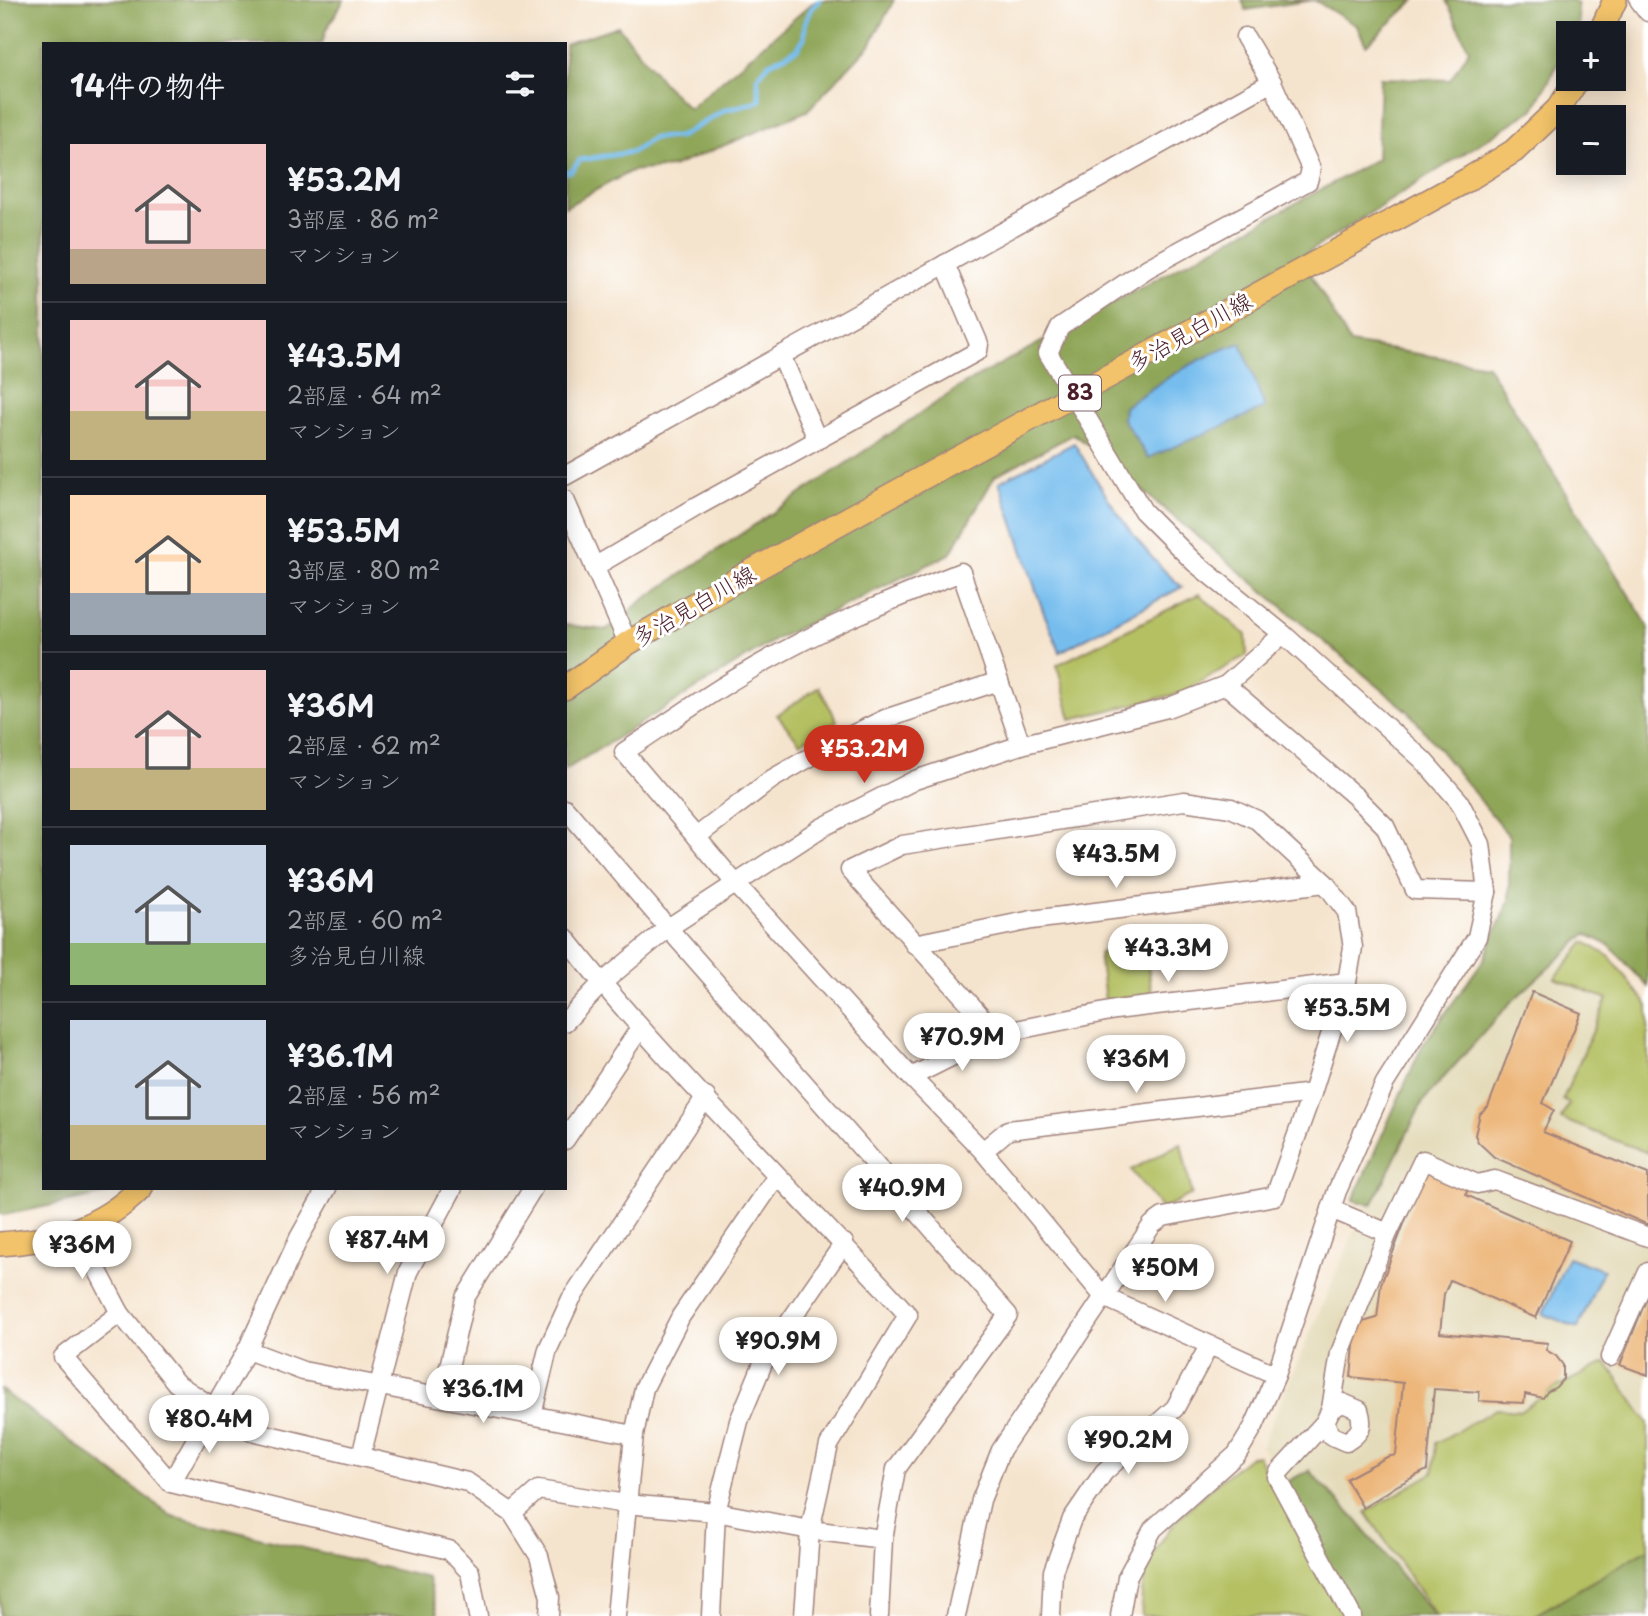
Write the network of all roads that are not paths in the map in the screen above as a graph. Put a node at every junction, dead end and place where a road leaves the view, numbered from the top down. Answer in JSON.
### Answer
{"nodes":[{"id":1,"x":1615,"y":0,"type":"edge"},
{"id":2,"x":1639,"y":0,"type":"edge"},
{"id":3,"x":1648,"y":12,"type":"edge"},
{"id":4,"x":1605,"y":21,"type":"edge"},
{"id":5,"x":1245,"y":37,"type":"dead end"},
{"id":6,"x":1272,"y":82,"type":"junction"},
{"id":7,"x":1570,"y":91,"type":"edge"},
{"id":8,"x":945,"y":264,"type":"junction"},
{"id":9,"x":781,"y":355,"type":"junction"},
{"id":10,"x":1075,"y":396,"type":"junction"},
{"id":11,"x":817,"y":439,"type":"junction"},
{"id":12,"x":567,"y":475,"type":"edge"},
{"id":13,"x":567,"y":505,"type":"edge"},
{"id":14,"x":594,"y":567,"type":"junction"},
{"id":15,"x":1283,"y":634,"type":"junction"},
{"id":16,"x":628,"y":643,"type":"junction"},
{"id":17,"x":999,"y":681,"type":"junction"},
{"id":18,"x":1226,"y":685,"type":"junction"},
{"id":19,"x":567,"y":687,"type":"edge"},
{"id":20,"x":1021,"y":746,"type":"junction"},
{"id":21,"x":567,"y":810,"type":"edge"},
{"id":22,"x":696,"y":837,"type":"junction"},
{"id":23,"x":1325,"y":883,"type":"junction"},
{"id":24,"x":736,"y":884,"type":"junction"},
{"id":25,"x":1487,"y":892,"type":"junction"},
{"id":26,"x":668,"y":928,"type":"junction"},
{"id":27,"x":567,"y":939,"type":"edge"},
{"id":28,"x":914,"y":944,"type":"junction"},
{"id":29,"x":1347,"y":982,"type":"junction"},
{"id":30,"x":602,"y":983,"type":"junction"},
{"id":31,"x":567,"y":1019,"type":"edge"},
{"id":32,"x":640,"y":1028,"type":"junction"},
{"id":33,"x":997,"y":1034,"type":"junction"},
{"id":34,"x":911,"y":1077,"type":"junction"},
{"id":35,"x":1311,"y":1093,"type":"junction"},
{"id":36,"x":706,"y":1097,"type":"junction"},
{"id":37,"x":567,"y":1137,"type":"edge"},
{"id":38,"x":983,"y":1151,"type":"junction"},
{"id":39,"x":777,"y":1175,"type":"junction"},
{"id":40,"x":139,"y":1190,"type":"edge"},
{"id":41,"x":326,"y":1190,"type":"edge"},
{"id":42,"x":452,"y":1190,"type":"edge"},
{"id":43,"x":532,"y":1190,"type":"edge"},
{"id":44,"x":1331,"y":1209,"type":"junction"},
{"id":45,"x":77,"y":1231,"type":"junction"},
{"id":46,"x":1388,"y":1233,"type":"junction"},
{"id":47,"x":1648,"y":1237,"type":"edge"},
{"id":48,"x":844,"y":1243,"type":"junction"},
{"id":49,"x":0,"y":1244,"type":"edge"},
{"id":50,"x":1648,"y":1272,"type":"edge"},
{"id":51,"x":1104,"y":1297,"type":"junction"},
{"id":52,"x":120,"y":1313,"type":"junction"},
{"id":53,"x":1209,"y":1346,"type":"junction"},
{"id":54,"x":247,"y":1350,"type":"junction"},
{"id":55,"x":1610,"y":1357,"type":"dead end"},
{"id":56,"x":1276,"y":1375,"type":"junction"},
{"id":57,"x":379,"y":1385,"type":"junction"},
{"id":58,"x":442,"y":1397,"type":"junction"},
{"id":59,"x":214,"y":1408,"type":"junction"},
{"id":60,"x":531,"y":1415,"type":"junction"},
{"id":61,"x":634,"y":1435,"type":"junction"},
{"id":62,"x":361,"y":1455,"type":"junction"},
{"id":63,"x":171,"y":1483,"type":"junction"},
{"id":64,"x":626,"y":1504,"type":"junction"},
{"id":65,"x":716,"y":1512,"type":"junction"},
{"id":66,"x":512,"y":1513,"type":"junction"},
{"id":67,"x":810,"y":1531,"type":"junction"},
{"id":68,"x":883,"y":1539,"type":"junction"},
{"id":69,"x":478,"y":1616,"type":"edge"},
{"id":70,"x":549,"y":1616,"type":"edge"},
{"id":71,"x":616,"y":1616,"type":"edge"},
{"id":72,"x":711,"y":1616,"type":"edge"},
{"id":73,"x":804,"y":1616,"type":"edge"},
{"id":74,"x":883,"y":1616,"type":"edge"},
{"id":75,"x":956,"y":1616,"type":"edge"},
{"id":76,"x":1051,"y":1616,"type":"edge"},
{"id":77,"x":1120,"y":1616,"type":"edge"},
{"id":78,"x":1352,"y":1616,"type":"edge"}],
"edges":[{"from":1,"to":4,"type":"main road"},
{"from":2,"to":3,"type":"street"},
{"from":5,"to":6,"type":"street"},
{"from":6,"to":8,"type":"street"},
{"from":6,"to":10,"type":"street"},
{"from":7,"to":10,"type":"main road","name":"多治見白川線","number":"83"},
{"from":8,"to":9,"type":"street"},
{"from":8,"to":11,"type":"street"},
{"from":9,"to":11,"type":"street"},
{"from":9,"to":12,"type":"street"},
{"from":10,"to":15,"type":"street"},
{"from":10,"to":16,"type":"main road","name":"多治見白川線","number":"83"},
{"from":11,"to":14,"type":"street"},
{"from":13,"to":14,"type":"street"},
{"from":14,"to":16,"type":"street"},
{"from":15,"to":18,"type":"street"},
{"from":15,"to":25,"type":"street"},
{"from":16,"to":19,"type":"main road","name":"多治見白川線","number":"83"},
{"from":17,"to":20,"type":"street"},
{"from":17,"to":22,"type":"street"},
{"from":17,"to":22,"type":"street"},
{"from":18,"to":20,"type":"street"},
{"from":18,"to":25,"type":"street"},
{"from":20,"to":24,"type":"street"},
{"from":21,"to":26,"type":"street"},
{"from":22,"to":24,"type":"street"},
{"from":23,"to":28,"type":"street"},
{"from":23,"to":28,"type":"street"},
{"from":23,"to":29,"type":"street"},
{"from":24,"to":26,"type":"street"},
{"from":24,"to":34,"type":"street"},
{"from":25,"to":44,"type":"street"},
{"from":26,"to":30,"type":"street"},
{"from":26,"to":68,"type":"street"},
{"from":27,"to":30,"type":"street"},
{"from":28,"to":33,"type":"street"},
{"from":29,"to":33,"type":"street"},
{"from":29,"to":35,"type":"street"},
{"from":30,"to":31,"type":"street"},
{"from":30,"to":32,"type":"street"},
{"from":32,"to":36,"type":"street"},
{"from":32,"to":37,"type":"street"},
{"from":33,"to":34,"type":"street"},
{"from":34,"to":38,"type":"street"},
{"from":35,"to":38,"type":"street"},
{"from":35,"to":51,"type":"street"},
{"from":36,"to":39,"type":"street"},
{"from":36,"to":60,"type":"street"},
{"from":38,"to":51,"type":"street"},
{"from":39,"to":48,"type":"street"},
{"from":39,"to":61,"type":"street"},
{"from":40,"to":45,"type":"main road"},
{"from":41,"to":54,"type":"street"},
{"from":42,"to":57,"type":"street"},
{"from":43,"to":58,"type":"street"},
{"from":44,"to":46,"type":"street"},
{"from":44,"to":56,"type":"street"},
{"from":45,"to":49,"type":"main road"},
{"from":45,"to":52,"type":"street"},
{"from":46,"to":47,"type":"street"},
{"from":46,"to":78,"type":"street"},
{"from":48,"to":65,"type":"street"},
{"from":48,"to":67,"type":"street"},
{"from":50,"to":55,"type":"street"},
{"from":51,"to":53,"type":"street"},
{"from":51,"to":75,"type":"street"},
{"from":52,"to":59,"type":"street"},
{"from":52,"to":63,"type":"street"},
{"from":53,"to":56,"type":"street"},
{"from":53,"to":76,"type":"street"},
{"from":54,"to":57,"type":"street"},
{"from":54,"to":59,"type":"street"},
{"from":56,"to":77,"type":"street"},
{"from":57,"to":58,"type":"street"},
{"from":57,"to":62,"type":"street"},
{"from":58,"to":60,"type":"street"},
{"from":59,"to":62,"type":"street"},
{"from":59,"to":63,"type":"street"},
{"from":60,"to":61,"type":"street"},
{"from":61,"to":64,"type":"street"},
{"from":62,"to":66,"type":"street"},
{"from":63,"to":69,"type":"street"},
{"from":64,"to":65,"type":"street"},
{"from":64,"to":66,"type":"street"},
{"from":64,"to":71,"type":"street"},
{"from":65,"to":67,"type":"street"},
{"from":65,"to":72,"type":"street"},
{"from":66,"to":70,"type":"street"},
{"from":67,"to":68,"type":"street"},
{"from":67,"to":73,"type":"street"},
{"from":68,"to":74,"type":"street"}]}
